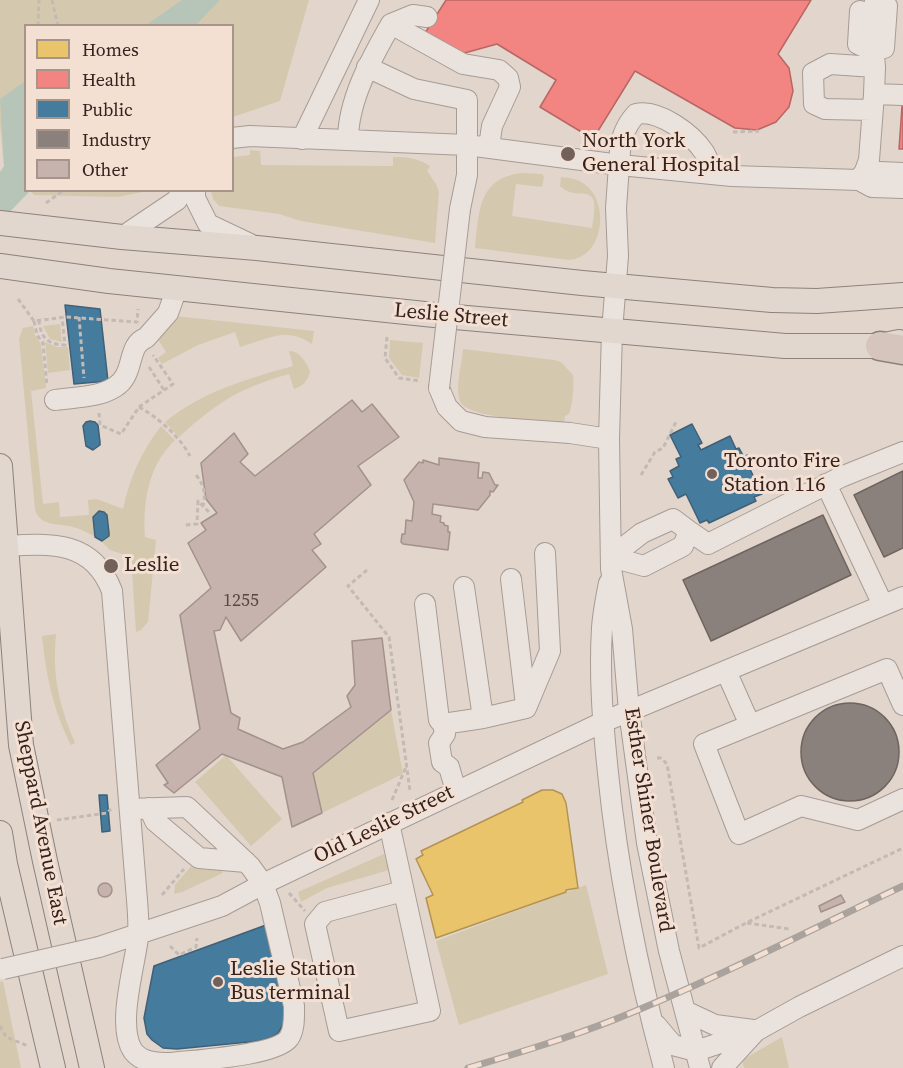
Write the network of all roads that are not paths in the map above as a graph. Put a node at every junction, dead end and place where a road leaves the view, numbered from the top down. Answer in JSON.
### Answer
{"nodes":[{"id":1,"x":369,"y":0,"type":"edge"},
{"id":2,"x":870,"y":0,"type":"edge"},
{"id":3,"x":875,"y":0,"type":"edge"},
{"id":4,"x":881,"y":0,"type":"edge"},
{"id":5,"x":427,"y":17,"type":"dead end"},
{"id":6,"x":391,"y":24,"type":"junction"},
{"id":7,"x":874,"y":59,"type":"junction"},
{"id":8,"x":367,"y":66,"type":"junction"},
{"id":9,"x":903,"y":95,"type":"edge"},
{"id":10,"x":873,"y":102,"type":"junction"},
{"id":11,"x":234,"y":138,"type":"edge"},
{"id":12,"x":302,"y":139,"type":"junction"},
{"id":13,"x":348,"y":140,"type":"junction"},
{"id":14,"x":467,"y":145,"type":"junction"},
{"id":15,"x":489,"y":147,"type":"junction"},
{"id":16,"x":620,"y":165,"type":"junction"},
{"id":17,"x":903,"y":173,"type":"edge"},
{"id":18,"x":713,"y":174,"type":"junction"},
{"id":19,"x":859,"y":180,"type":"junction"},
{"id":20,"x":903,"y":188,"type":"edge"},
{"id":21,"x":181,"y":192,"type":"edge"},
{"id":22,"x":195,"y":192,"type":"edge"},
{"id":23,"x":0,"y":223,"type":"edge"},
{"id":24,"x":122,"y":237,"type":"junction"},
{"id":25,"x":258,"y":248,"type":"junction"},
{"id":26,"x":0,"y":267,"type":"edge"},
{"id":27,"x":616,"y":286,"type":"junction"},
{"id":28,"x":177,"y":288,"type":"junction"},
{"id":29,"x":903,"y":295,"type":"edge"},
{"id":30,"x":612,"y":331,"type":"junction"},
{"id":31,"x":895,"y":346,"type":"edge"},
{"id":32,"x":55,"y":399,"type":"road end"},
{"id":33,"x":609,"y":439,"type":"junction"},
{"id":34,"x":903,"y":452,"type":"edge"},
{"id":35,"x":0,"y":466,"type":"edge"},
{"id":36,"x":826,"y":484,"type":"junction"},
{"id":37,"x":689,"y":531,"type":"junction"},
{"id":38,"x":6,"y":546,"type":"junction"},
{"id":39,"x":545,"y":553,"type":"dead end"},
{"id":40,"x":611,"y":563,"type":"junction"},
{"id":41,"x":512,"y":579,"type":"dead end"},
{"id":42,"x":464,"y":587,"type":"dead end"},
{"id":43,"x":903,"y":597,"type":"edge"},
{"id":44,"x":425,"y":604,"type":"dead end"},
{"id":45,"x":883,"y":605,"type":"junction"},
{"id":46,"x":726,"y":671,"type":"junction"},
{"id":47,"x":903,"y":705,"type":"edge"},
{"id":48,"x":526,"y":708,"type":"junction"},
{"id":49,"x":629,"y":711,"type":"junction"},
{"id":50,"x":483,"y":718,"type":"junction"},
{"id":51,"x":603,"y":722,"type":"junction"},
{"id":52,"x":750,"y":725,"type":"junction"},
{"id":53,"x":444,"y":729,"type":"junction"},
{"id":54,"x":456,"y":790,"type":"junction"},
{"id":55,"x":903,"y":799,"type":"edge"},
{"id":56,"x":140,"y":808,"type":"junction"},
{"id":57,"x":389,"y":823,"type":"junction"},
{"id":58,"x":0,"y":833,"type":"edge"},
{"id":59,"x":246,"y":862,"type":"junction"},
{"id":60,"x":263,"y":884,"type":"junction"},
{"id":61,"x":403,"y":891,"type":"junction"},
{"id":62,"x":138,"y":935,"type":"junction"},
{"id":63,"x":903,"y":956,"type":"edge"},
{"id":64,"x":2,"y":970,"type":"edge"},
{"id":65,"x":685,"y":1011,"type":"junction"},
{"id":66,"x":652,"y":1021,"type":"junction"},
{"id":67,"x":756,"y":1031,"type":"junction"},
{"id":68,"x":698,"y":1059,"type":"edge"},
{"id":69,"x":53,"y":1068,"type":"edge"},
{"id":70,"x":93,"y":1068,"type":"edge"},
{"id":71,"x":664,"y":1068,"type":"edge"},
{"id":72,"x":722,"y":1068,"type":"edge"}],
"edges":[{"from":1,"to":12,"type":"street"},
{"from":2,"to":7,"type":"street"},
{"from":3,"to":7,"type":"street"},
{"from":4,"to":7,"type":"street"},
{"from":5,"to":6,"type":"street"},
{"from":6,"to":8,"type":"street"},
{"from":6,"to":15,"type":"street"},
{"from":7,"to":10,"type":"street"},
{"from":7,"to":10,"type":"street"},
{"from":8,"to":13,"type":"street"},
{"from":8,"to":14,"type":"street"},
{"from":9,"to":10,"type":"street"},
{"from":10,"to":19,"type":"street"},
{"from":11,"to":12,"type":"street"},
{"from":12,"to":13,"type":"street"},
{"from":13,"to":14,"type":"street"},
{"from":14,"to":15,"type":"street"},
{"from":14,"to":33,"type":"street","bridge":true},
{"from":15,"to":16,"type":"street"},
{"from":16,"to":18,"type":"street"},
{"from":16,"to":18,"type":"street","name":"Esther Shiner Boulevard"},
{"from":16,"to":27,"type":"street","name":"Esther Shiner Boulevard"},
{"from":17,"to":19,"type":"street"},
{"from":18,"to":19,"type":"street"},
{"from":19,"to":20,"type":"street"},
{"from":21,"to":24,"type":"street"},
{"from":22,"to":25,"type":"street"},
{"from":23,"to":24,"type":"main road"},
{"from":24,"to":25,"type":"main road"},
{"from":25,"to":27,"type":"main road"},
{"from":26,"to":28,"type":"main road","name":"Leslie Street"},
{"from":27,"to":29,"type":"main road"},
{"from":27,"to":30,"type":"street","name":"Esther Shiner Boulevard"},
{"from":28,"to":30,"type":"main road","name":"Leslie Street"},
{"from":28,"to":32,"type":"street"},
{"from":30,"to":31,"type":"main road","name":"Leslie Street"},
{"from":30,"to":33,"type":"street","name":"Esther Shiner Boulevard"},
{"from":33,"to":40,"type":"street","name":"Esther Shiner Boulevard"},
{"from":34,"to":36,"type":"street"},
{"from":35,"to":38,"type":"main road","name":"Sheppard Avenue East"},
{"from":36,"to":37,"type":"street"},
{"from":36,"to":45,"type":"street"},
{"from":37,"to":40,"type":"street"},
{"from":37,"to":40,"type":"street"},
{"from":38,"to":56,"type":"street"},
{"from":38,"to":70,"type":"main road","name":"Sheppard Avenue East"},
{"from":39,"to":48,"type":"street"},
{"from":40,"to":49,"type":"street","name":"Esther Shiner Boulevard"},
{"from":40,"to":51,"type":"street","name":"Esther Shiner Boulevard"},
{"from":41,"to":48,"type":"street"},
{"from":42,"to":50,"type":"street"},
{"from":43,"to":45,"type":"street","name":"Old Leslie Street"},
{"from":44,"to":53,"type":"street"},
{"from":45,"to":46,"type":"street","name":"Old Leslie Street"},
{"from":46,"to":49,"type":"street","name":"Old Leslie Street"},
{"from":46,"to":52,"type":"street"},
{"from":47,"to":52,"type":"street"},
{"from":48,"to":50,"type":"street"},
{"from":49,"to":51,"type":"street","name":"Old Leslie Street"},
{"from":49,"to":65,"type":"street","name":"Esther Shiner Boulevard"},
{"from":50,"to":53,"type":"street"},
{"from":51,"to":54,"type":"street","name":"Old Leslie Street"},
{"from":51,"to":66,"type":"street","name":"Esther Shiner Boulevard"},
{"from":52,"to":55,"type":"street"},
{"from":53,"to":54,"type":"street"},
{"from":54,"to":57,"type":"street","name":"Old Leslie Street"},
{"from":56,"to":59,"type":"street"},
{"from":56,"to":59,"type":"street"},
{"from":56,"to":62,"type":"street"},
{"from":57,"to":60,"type":"street","name":"Old Leslie Street"},
{"from":57,"to":61,"type":"street"},
{"from":58,"to":69,"type":"main road","name":"Sheppard Avenue East"},
{"from":59,"to":60,"type":"street"},
{"from":60,"to":62,"type":"street","name":"Old Leslie Street"},
{"from":60,"to":62,"type":"street"},
{"from":61,"to":61,"type":"street"},
{"from":62,"to":64,"type":"street","name":"Old Leslie Street","bridge":true},
{"from":63,"to":67,"type":"street"},
{"from":65,"to":67,"type":"street"},
{"from":65,"to":68,"type":"street","name":"Esther Shiner Boulevard"},
{"from":66,"to":68,"type":"street"},
{"from":66,"to":71,"type":"street","name":"Esther Shiner Boulevard"},
{"from":67,"to":68,"type":"street"},
{"from":67,"to":72,"type":"street"}]}
